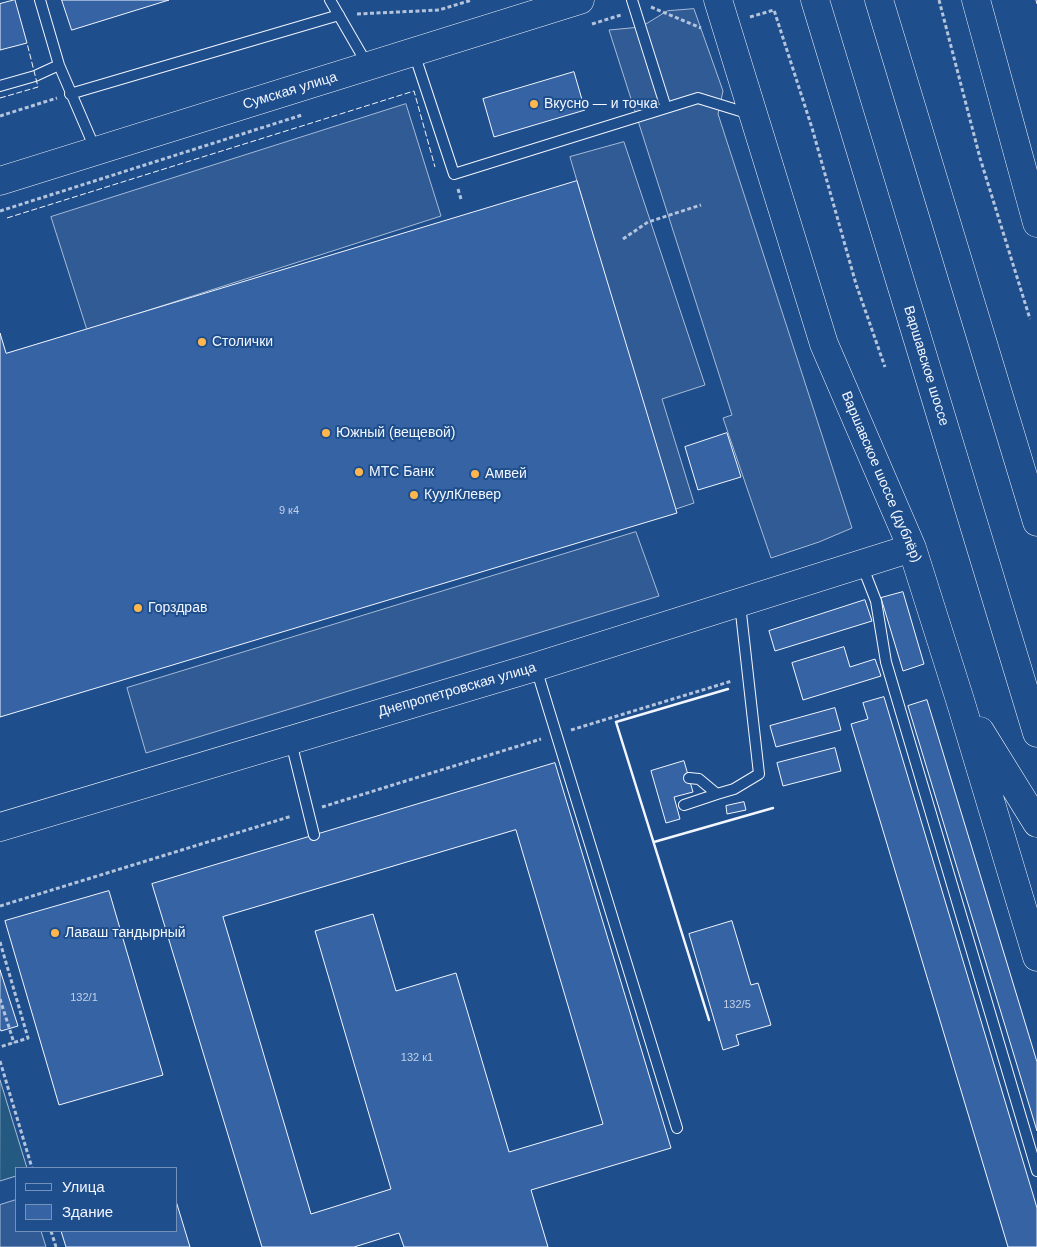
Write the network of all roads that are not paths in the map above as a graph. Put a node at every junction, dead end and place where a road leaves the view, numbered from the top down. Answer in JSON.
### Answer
{"nodes":[{"id":1,"x":40,"y":0,"type":"edge"},
{"id":2,"x":330,"y":0,"type":"edge"},
{"id":3,"x":718,"y":0,"type":"edge"},
{"id":4,"x":815,"y":0,"type":"edge"},
{"id":5,"x":880,"y":0,"type":"edge"},
{"id":6,"x":976,"y":0,"type":"edge"},
{"id":7,"x":634,"y":5,"type":"edge"},
{"id":8,"x":584,"y":12,"type":"edge"},
{"id":9,"x":339,"y":15,"type":"junction"},
{"id":10,"x":414,"y":52,"type":"junction"},
{"id":11,"x":59,"y":65,"type":"junction"},
{"id":12,"x":368,"y":66,"type":"junction"},
{"id":13,"x":0,"y":86,"type":"edge"},
{"id":14,"x":70,"y":94,"type":"junction"},
{"id":15,"x":666,"y":108,"type":"junction"},
{"id":16,"x":754,"y":116,"type":"junction"},
{"id":17,"x":96,"y":151,"type":"junction"},
{"id":18,"x":0,"y":180,"type":"edge"},
{"id":19,"x":1037,"y":223,"type":"edge"},
{"id":20,"x":1037,"y":522,"type":"edge"},
{"id":21,"x":912,"y":548,"type":"junction"},
{"id":22,"x":862,"y":564,"type":"junction"},
{"id":23,"x":740,"y":604,"type":"junction"},
{"id":24,"x":536,"y":667,"type":"junction"},
{"id":25,"x":960,"y":700,"type":"junction"},
{"id":26,"x":1037,"y":733,"type":"edge"},
{"id":27,"x":290,"y":739,"type":"junction"},
{"id":28,"x":689,"y":778,"type":"dead end"},
{"id":29,"x":717,"y":794,"type":"junction"},
{"id":30,"x":684,"y":805,"type":"dead end"},
{"id":31,"x":1037,"y":823,"type":"edge"},
{"id":32,"x":0,"y":826,"type":"edge"},
{"id":33,"x":314,"y":836,"type":"dead end"},
{"id":34,"x":1037,"y":957,"type":"edge"},
{"id":35,"x":677,"y":1128,"type":"dead end"},
{"id":36,"x":1037,"y":1171,"type":"edge"}],
"edges":[{"from":1,"to":11,"type":"lane"},
{"from":2,"to":9,"type":"lane"},
{"from":3,"to":16,"type":"main road","name":"Варшавское шоссе (дублёр)"},
{"from":4,"to":26,"type":"main road","name":"Варшавское шоссе"},
{"from":5,"to":20,"type":"main road"},
{"from":6,"to":19,"type":"main road"},
{"from":7,"to":15,"type":"lane"},
{"from":8,"to":10,"type":"main road","name":"Сумская улица"},
{"from":9,"to":12,"type":"lane"},
{"from":9,"to":14,"type":"lane"},
{"from":10,"to":12,"type":"main road","name":"Сумская улица"},
{"from":10,"to":15,"type":"lane"},
{"from":11,"to":13,"type":"lane"},
{"from":11,"to":14,"type":"lane"},
{"from":12,"to":17,"type":"main road","name":"Сумская улица"},
{"from":14,"to":17,"type":"lane"},
{"from":15,"to":16,"type":"lane"},
{"from":16,"to":21,"type":"main road","name":"Варшавское шоссе (дублёр)"},
{"from":17,"to":18,"type":"main road","name":"Сумская улица"},
{"from":21,"to":22,"type":"main road","name":"Днепропетровская улица"},
{"from":21,"to":25,"type":"main road","name":"Варшавское шоссе (дублёр)"},
{"from":22,"to":23,"type":"main road","name":"Днепропетровская улица"},
{"from":22,"to":36,"type":"lane"},
{"from":23,"to":24,"type":"main road","name":"Днепропетровская улица"},
{"from":23,"to":29,"type":"lane"},
{"from":24,"to":27,"type":"main road","name":"Днепропетровская улица"},
{"from":24,"to":35,"type":"lane"},
{"from":25,"to":31,"type":"main road"},
{"from":25,"to":34,"type":"main road","name":"Варшавское шоссе (дублёр)"},
{"from":27,"to":32,"type":"main road","name":"Днепропетровская улица"},
{"from":27,"to":33,"type":"lane"},
{"from":28,"to":29,"type":"lane"},
{"from":29,"to":30,"type":"lane"}]}
